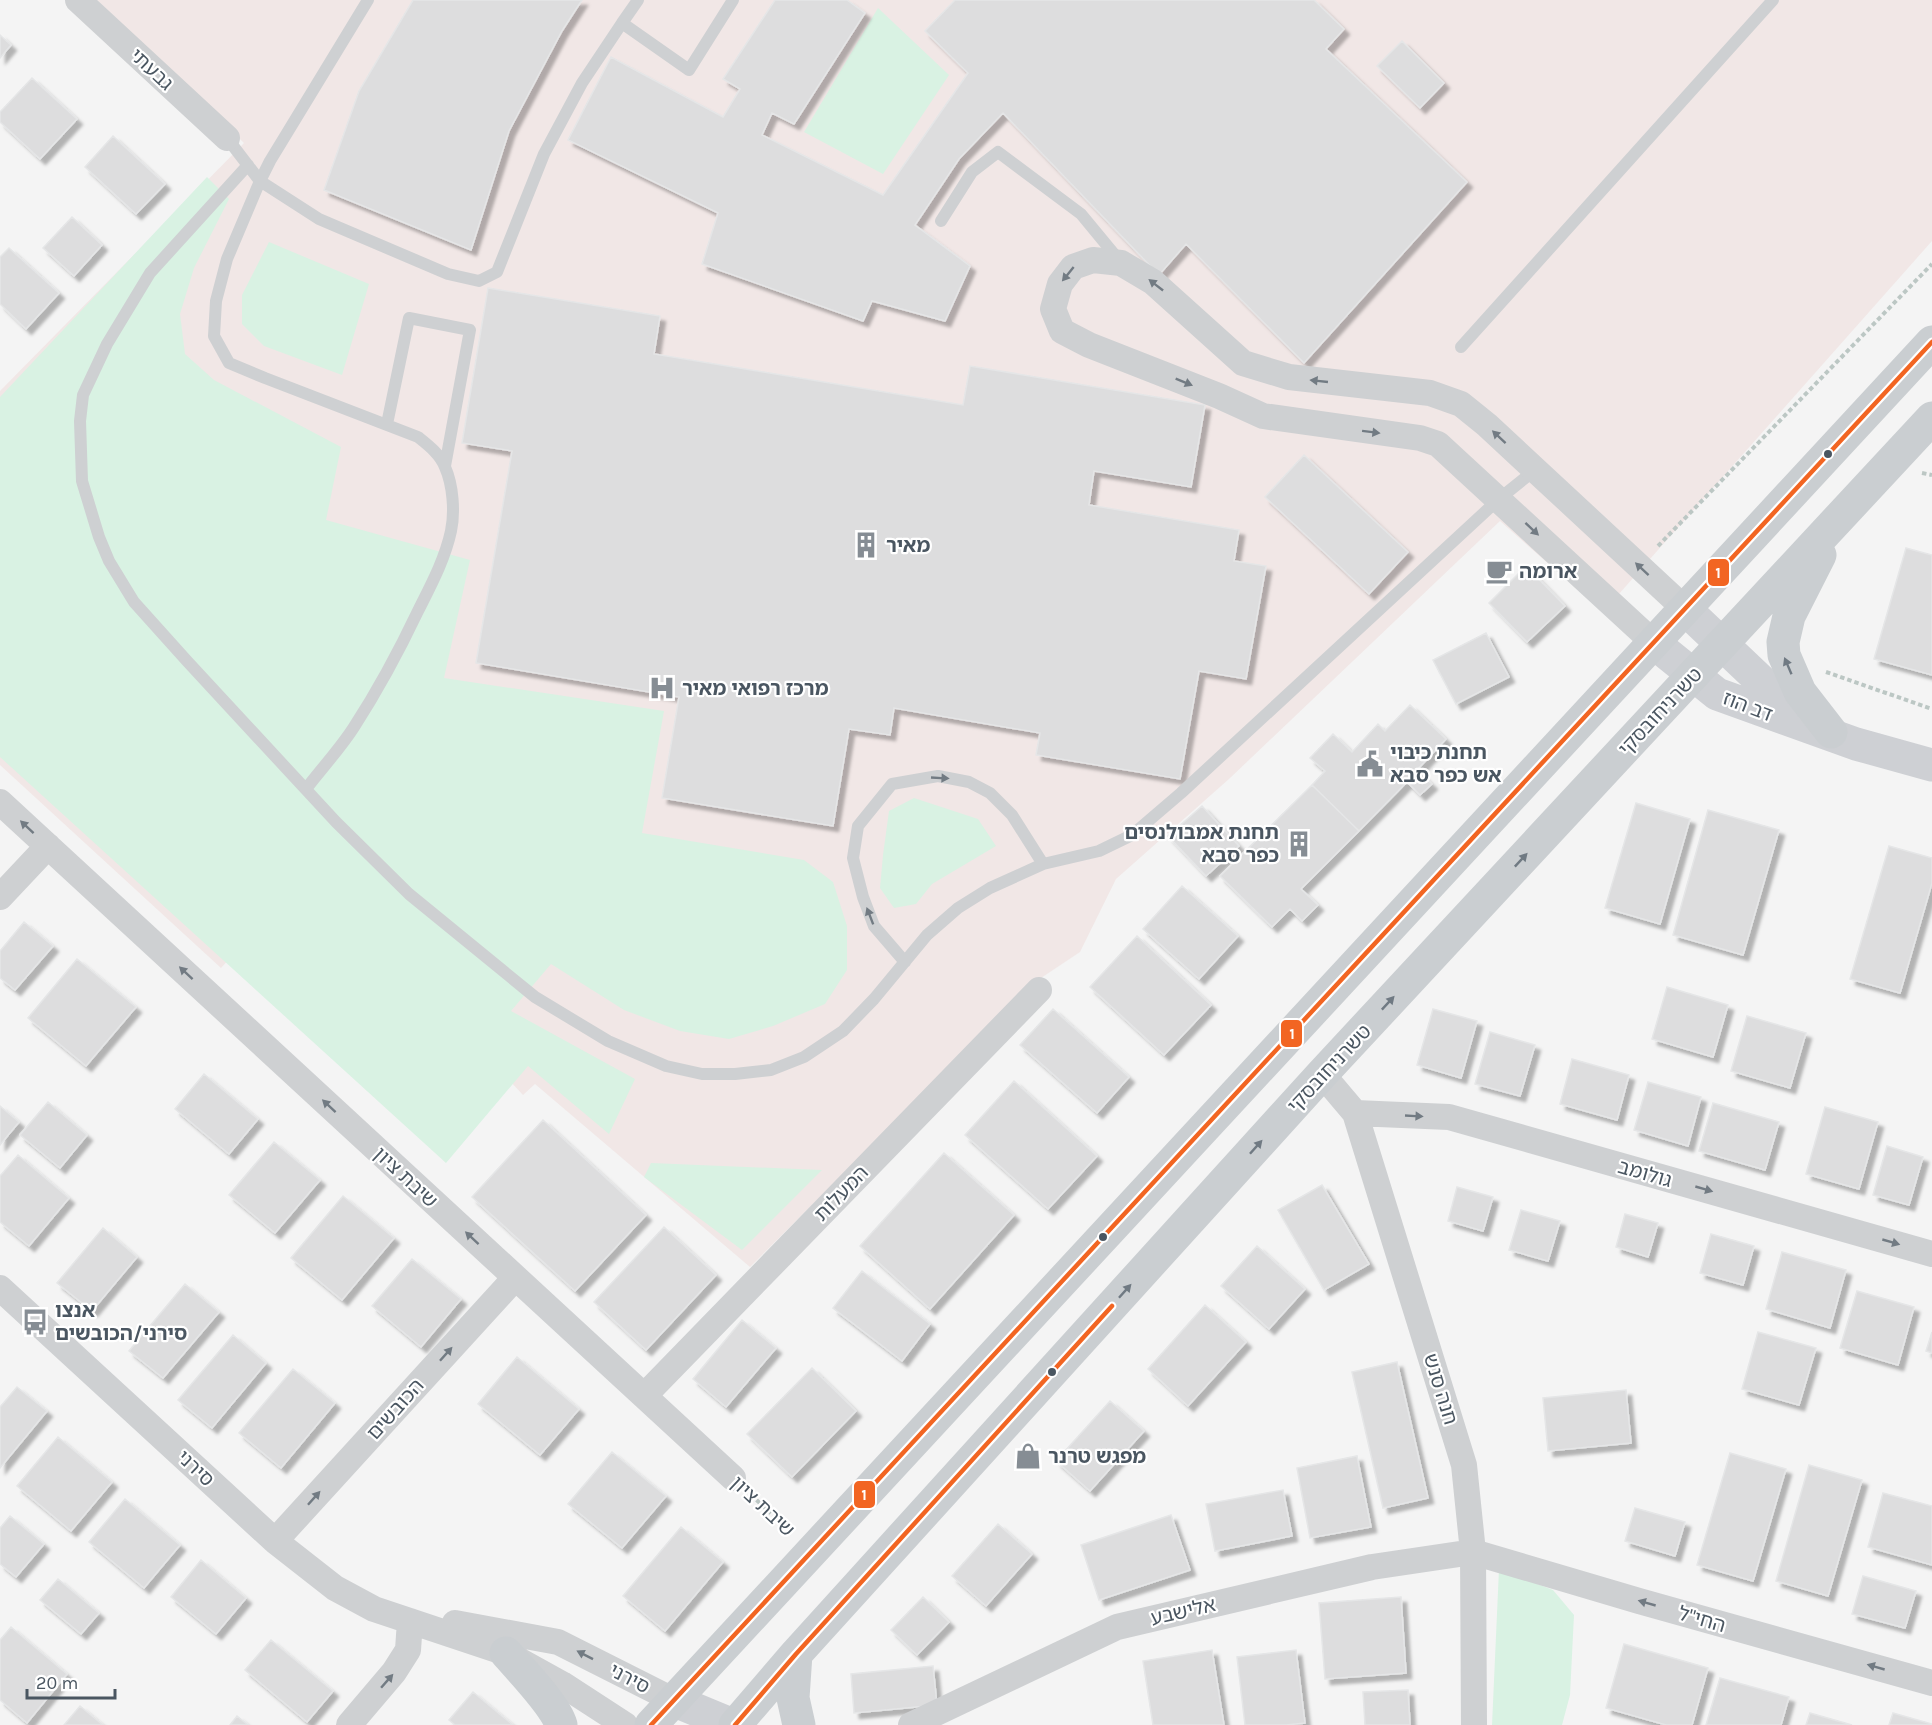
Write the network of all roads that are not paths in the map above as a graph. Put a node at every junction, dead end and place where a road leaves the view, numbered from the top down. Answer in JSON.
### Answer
{"nodes":[{"id":1,"x":78,"y":0,"type":"edge"},
{"id":2,"x":368,"y":0,"type":"edge"},
{"id":3,"x":638,"y":0,"type":"edge"},
{"id":4,"x":733,"y":0,"type":"edge"},
{"id":5,"x":1773,"y":0,"type":"edge"},
{"id":6,"x":622,"y":23,"type":"junction"},
{"id":7,"x":227,"y":138,"type":"joint"},
{"id":8,"x":248,"y":165,"type":"junction"},
{"id":9,"x":260,"y":181,"type":"junction"},
{"id":10,"x":941,"y":221,"type":"dead end"},
{"id":11,"x":1121,"y":263,"type":"junction"},
{"id":12,"x":1932,"y":342,"type":"edge"},
{"id":13,"x":1461,"y":347,"type":"dead end"},
{"id":14,"x":1932,"y":418,"type":"edge"},
{"id":15,"x":387,"y":424,"type":"junction"},
{"id":16,"x":445,"y":466,"type":"junction"},
{"id":17,"x":1535,"y":470,"type":"junction"},
{"id":18,"x":1499,"y":499,"type":"junction"},
{"id":19,"x":1839,"y":519,"type":"junction"},
{"id":20,"x":1685,"y":609,"type":"junction"},
{"id":21,"x":1654,"y":643,"type":"junction"},
{"id":22,"x":1722,"y":644,"type":"junction"},
{"id":23,"x":1693,"y":675,"type":"junction"},
{"id":24,"x":1844,"y":738,"type":"junction"},
{"id":25,"x":1932,"y":765,"type":"edge"},
{"id":26,"x":306,"y":789,"type":"junction"},
{"id":27,"x":0,"y":802,"type":"edge"},
{"id":28,"x":48,"y":846,"type":"junction"},
{"id":29,"x":1043,"y":864,"type":"junction"},
{"id":30,"x":0,"y":897,"type":"edge"},
{"id":31,"x":905,"y":962,"type":"junction"},
{"id":32,"x":1039,"y":990,"type":"dead end"},
{"id":33,"x":1322,"y":1074,"type":"junction"},
{"id":34,"x":1355,"y":1113,"type":"junction"},
{"id":35,"x":1932,"y":1254,"type":"edge"},
{"id":36,"x":515,"y":1278,"type":"junction"},
{"id":37,"x":0,"y":1288,"type":"edge"},
{"id":38,"x":644,"y":1396,"type":"junction"},
{"id":39,"x":733,"y":1478,"type":"road end"},
{"id":40,"x":275,"y":1541,"type":"junction"},
{"id":41,"x":1473,"y":1552,"type":"junction"},
{"id":42,"x":410,"y":1621,"type":"junction"},
{"id":43,"x":506,"y":1653,"type":"junction"},
{"id":44,"x":796,"y":1654,"type":"junction"},
{"id":45,"x":1932,"y":1683,"type":"edge"},
{"id":46,"x":675,"y":1701,"type":"junction"},
{"id":47,"x":349,"y":1725,"type":"edge"},
{"id":48,"x":561,"y":1725,"type":"edge"},
{"id":49,"x":626,"y":1725,"type":"edge"},
{"id":50,"x":651,"y":1725,"type":"edge"},
{"id":51,"x":734,"y":1725,"type":"edge"},
{"id":52,"x":799,"y":1725,"type":"edge"},
{"id":53,"x":911,"y":1725,"type":"edge"},
{"id":54,"x":1474,"y":1725,"type":"edge"}],
"edges":[{"from":1,"to":7,"type":"street","name":"גבעתי"},
{"from":2,"to":9,"type":"lane"},
{"from":3,"to":6,"type":"lane"},
{"from":4,"to":6,"type":"lane"},
{"from":5,"to":13,"type":"lane"},
{"from":6,"to":9,"type":"lane"},
{"from":7,"to":8,"type":"lane"},
{"from":8,"to":9,"type":"lane"},
{"from":8,"to":26,"type":"lane"},
{"from":9,"to":15,"type":"lane"},
{"from":10,"to":11,"type":"lane"},
{"from":17,"to":11,"type":"street","one_way":true},
{"from":11,"to":18,"type":"street","one_way":true},
{"from":12,"to":20,"type":"main road"},
{"from":14,"to":19,"type":"main road","name":"טשרניחובסקי"},
{"from":15,"to":16,"type":"lane"},
{"from":15,"to":16,"type":"lane"},
{"from":16,"to":26,"type":"lane"},
{"from":17,"to":18,"type":"lane"},
{"from":20,"to":17,"type":"street","one_way":true},
{"from":18,"to":21,"type":"street","one_way":true},
{"from":18,"to":29,"type":"lane"},
{"from":19,"to":22,"type":"main road","name":"טשרניחובסקי"},
{"from":24,"to":19,"type":"main road","one_way":true},
{"from":20,"to":21,"type":"main road"},
{"from":20,"to":22,"type":"street","name":"דב הוז"},
{"from":21,"to":23,"type":"street","name":"דב הוז"},
{"from":21,"to":46,"type":"main road"},
{"from":22,"to":23,"type":"main road","name":"טשרניחובסקי"},
{"from":22,"to":24,"type":"street","name":"דב הוז"},
{"from":23,"to":24,"type":"street","name":"דב הוז"},
{"from":33,"to":23,"type":"main road","name":"טשרניחובסקי","one_way":true},
{"from":24,"to":25,"type":"street","name":"דב הוז"},
{"from":26,"to":31,"type":"lane"},
{"from":28,"to":27,"type":"street","name":"שיבת ציון","one_way":true},
{"from":28,"to":30,"type":"street"},
{"from":36,"to":28,"type":"street","name":"שיבת ציון","one_way":true},
{"from":29,"to":31,"type":"lane"},
{"from":31,"to":29,"type":"lane","one_way":true},
{"from":32,"to":38,"type":"street","name":"המעלות"},
{"from":33,"to":34,"type":"street","name":"חנה סנש"},
{"from":44,"to":33,"type":"main road","name":"טשרניחובסקי","one_way":true},
{"from":34,"to":35,"type":"street","name":"גולומב","one_way":true},
{"from":34,"to":41,"type":"street","name":"חנה סנש"},
{"from":36,"to":38,"type":"street","name":"שיבת ציון"},
{"from":40,"to":36,"type":"street","name":"הכובשים","one_way":true},
{"from":37,"to":40,"type":"street","name":"סירני"},
{"from":38,"to":39,"type":"street","name":"שיבת ציון"},
{"from":40,"to":42,"type":"street","name":"סירני"},
{"from":45,"to":41,"type":"street","name":"החי\"ל","one_way":true},
{"from":41,"to":53,"type":"street","name":"אלישבע"},
{"from":41,"to":54,"type":"street","name":"חנה סנש"},
{"from":42,"to":43,"type":"street","name":"סירני"},
{"from":46,"to":42,"type":"street","name":"סירני","one_way":true},
{"from":47,"to":42,"type":"street","one_way":true},
{"from":43,"to":48,"type":"main road"},
{"from":43,"to":49,"type":"street","name":"סירני"},
{"from":44,"to":51,"type":"main road","name":"טשרניחובסקי"},
{"from":44,"to":52,"type":"main road"},
{"from":46,"to":50,"type":"main road"},
{"from":46,"to":51,"type":"street"}]}
